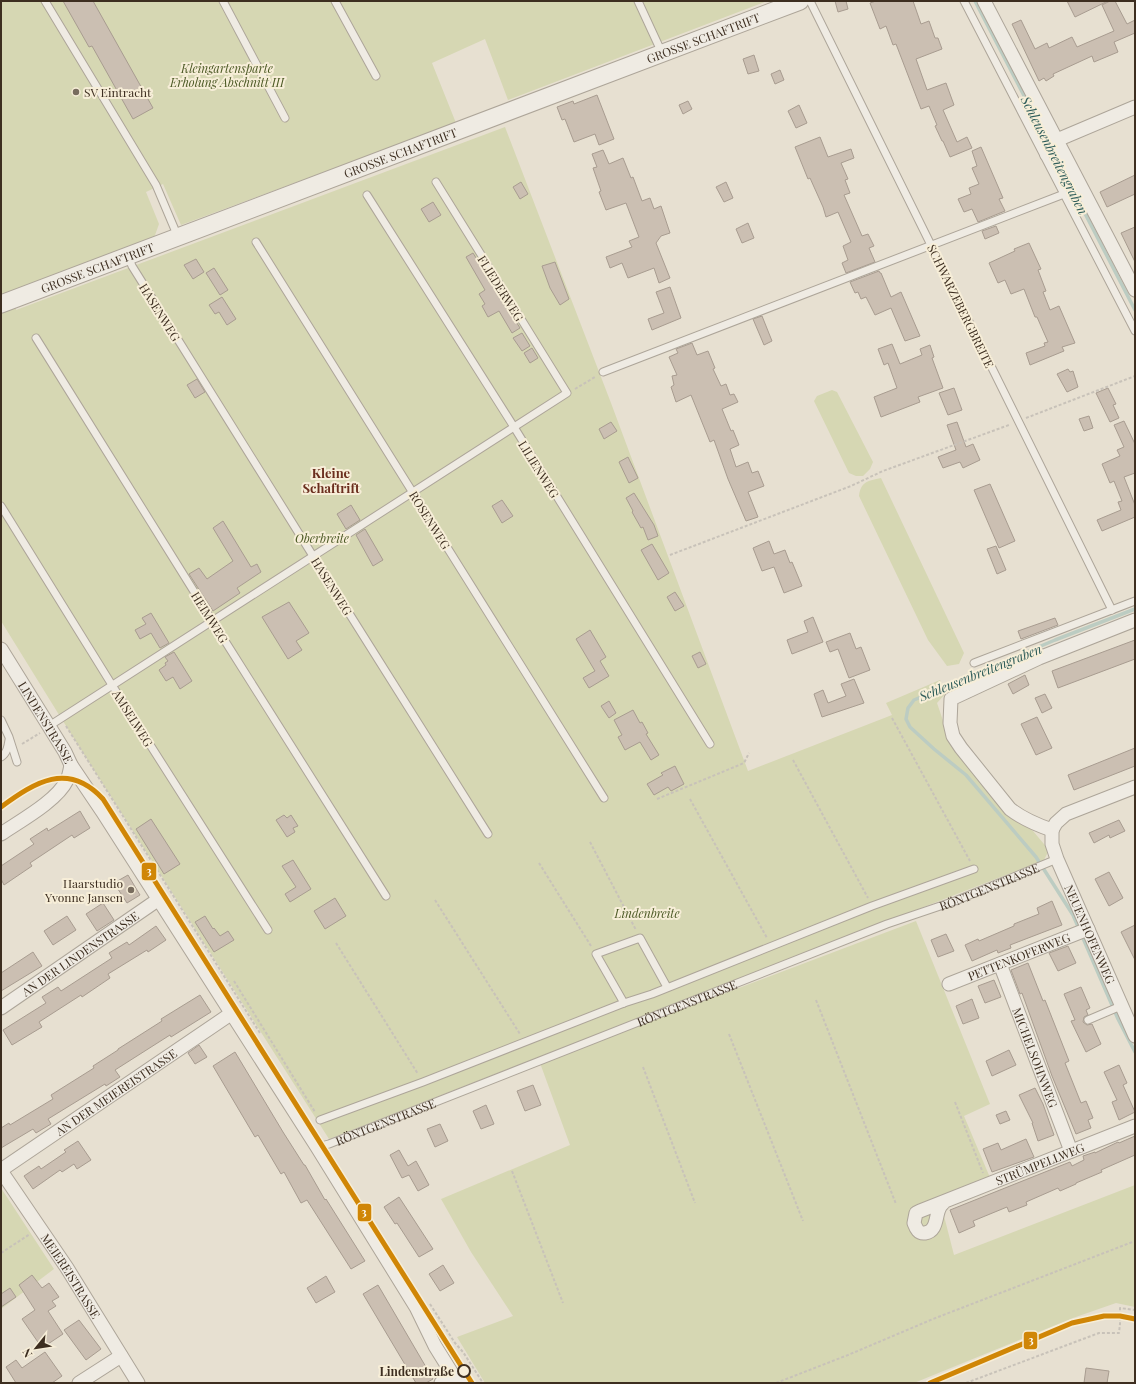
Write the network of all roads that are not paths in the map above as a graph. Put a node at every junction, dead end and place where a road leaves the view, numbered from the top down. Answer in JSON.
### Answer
{"nodes":[{"id":1,"x":45,"y":1,"type":"edge"},
{"id":2,"x":223,"y":1,"type":"edge"},
{"id":3,"x":336,"y":1,"type":"edge"},
{"id":4,"x":638,"y":1,"type":"edge"},
{"id":5,"x":800,"y":1,"type":"edge"},
{"id":6,"x":810,"y":1,"type":"edge"},
{"id":7,"x":964,"y":1,"type":"edge"},
{"id":8,"x":984,"y":1,"type":"edge"},
{"id":9,"x":663,"y":54,"type":"junction"},
{"id":10,"x":376,"y":76,"type":"dead end"},
{"id":11,"x":1135,"y":107,"type":"edge"},
{"id":12,"x":285,"y":118,"type":"dead end"},
{"id":13,"x":1059,"y":144,"type":"junction"},
{"id":14,"x":1044,"y":156,"type":"junction"},
{"id":15,"x":436,"y":182,"type":"dead end"},
{"id":16,"x":1064,"y":194,"type":"junction"},
{"id":17,"x":367,"y":195,"type":"dead end"},
{"id":18,"x":178,"y":237,"type":"junction"},
{"id":19,"x":256,"y":242,"type":"dead end"},
{"id":20,"x":931,"y":245,"type":"junction"},
{"id":21,"x":128,"y":256,"type":"junction"},
{"id":22,"x":1135,"y":290,"type":"edge"},
{"id":23,"x":1,"y":304,"type":"edge"},
{"id":24,"x":1135,"y":331,"type":"edge"},
{"id":25,"x":36,"y":338,"type":"dead end"},
{"id":26,"x":603,"y":372,"type":"road end"},
{"id":27,"x":514,"y":427,"type":"junction"},
{"id":28,"x":413,"y":492,"type":"junction"},
{"id":29,"x":1,"y":506,"type":"edge"},
{"id":30,"x":313,"y":556,"type":"junction"},
{"id":31,"x":1135,"y":601,"type":"edge"},
{"id":32,"x":1112,"y":610,"type":"junction"},
{"id":33,"x":1135,"y":620,"type":"edge"},
{"id":34,"x":213,"y":622,"type":"junction"},
{"id":35,"x":1,"y":649,"type":"edge"},
{"id":36,"x":974,"y":663,"type":"dead end"},
{"id":37,"x":112,"y":685,"type":"junction"},
{"id":38,"x":1,"y":720,"type":"edge"},
{"id":39,"x":49,"y":726,"type":"junction"},
{"id":40,"x":9,"y":737,"type":"junction"},
{"id":41,"x":710,"y":744,"type":"dead end"},
{"id":42,"x":1,"y":758,"type":"edge"},
{"id":43,"x":17,"y":762,"type":"dead end"},
{"id":44,"x":71,"y":765,"type":"junction"},
{"id":45,"x":1135,"y":788,"type":"edge"},
{"id":46,"x":604,"y":798,"type":"dead end"},
{"id":47,"x":1052,"y":830,"type":"junction"},
{"id":48,"x":1,"y":834,"type":"edge"},
{"id":49,"x":488,"y":834,"type":"dead end"},
{"id":50,"x":1053,"y":861,"type":"junction"},
{"id":51,"x":974,"y":869,"type":"road end"},
{"id":52,"x":386,"y":896,"type":"dead end"},
{"id":53,"x":159,"y":899,"type":"junction"},
{"id":54,"x":268,"y":930,"type":"dead end"},
{"id":55,"x":1084,"y":930,"type":"junction"},
{"id":56,"x":1000,"y":964,"type":"junction"},
{"id":57,"x":949,"y":984,"type":"dead end"},
{"id":58,"x":667,"y":987,"type":"junction"},
{"id":59,"x":624,"y":1003,"type":"junction"},
{"id":60,"x":1119,"y":1007,"type":"junction"},
{"id":61,"x":1,"y":1008,"type":"edge"},
{"id":62,"x":232,"y":1013,"type":"junction"},
{"id":63,"x":1088,"y":1020,"type":"dead end"},
{"id":64,"x":1135,"y":1036,"type":"edge"},
{"id":65,"x":320,"y":1120,"type":"road end"},
{"id":66,"x":1135,"y":1126,"type":"edge"},
{"id":67,"x":317,"y":1147,"type":"junction"},
{"id":68,"x":1071,"y":1151,"type":"junction"},
{"id":69,"x":1,"y":1171,"type":"edge"},
{"id":70,"x":944,"y":1202,"type":"dead end"},
{"id":71,"x":121,"y":1356,"type":"junction"},
{"id":72,"x":457,"y":1379,"type":"edge"},
{"id":73,"x":79,"y":1383,"type":"edge"},
{"id":74,"x":138,"y":1383,"type":"edge"},
{"id":75,"x":441,"y":1383,"type":"edge"}],
"edges":[{"from":1,"to":18,"type":"lane"},
{"from":2,"to":12,"type":"lane"},
{"from":3,"to":10,"type":"lane"},
{"from":4,"to":9,"type":"lane"},
{"from":5,"to":9,"type":"street","name":"GROSSE SCHAFTRIFT"},
{"from":6,"to":20,"type":"lane","name":"SCHWARZEBERGBREITE"},
{"from":7,"to":14,"type":"lane"},
{"from":8,"to":13,"type":"street"},
{"from":9,"to":18,"type":"street","name":"GROSSE SCHAFTRIFT"},
{"from":11,"to":13,"type":"street"},
{"from":13,"to":14,"type":"lane"},
{"from":13,"to":22,"type":"street"},
{"from":14,"to":16,"type":"lane"},
{"from":15,"to":27,"type":"lane","name":"FLIEDERWEG"},
{"from":16,"to":20,"type":"lane"},
{"from":16,"to":24,"type":"lane"},
{"from":17,"to":27,"type":"lane","name":"LILIENWEG"},
{"from":18,"to":21,"type":"street","name":"GROSSE SCHAFTRIFT"},
{"from":19,"to":28,"type":"lane","name":"ROSENWEG"},
{"from":20,"to":26,"type":"lane"},
{"from":20,"to":32,"type":"lane","name":"SCHWARZEBERGBREITE"},
{"from":21,"to":23,"type":"street","name":"GROSSE SCHAFTRIFT"},
{"from":21,"to":30,"type":"lane","name":"HASENWEG"},
{"from":25,"to":34,"type":"lane","name":"HEIMWEG"},
{"from":27,"to":28,"type":"lane"},
{"from":27,"to":41,"type":"lane","name":"LILIENWEG"},
{"from":28,"to":30,"type":"lane"},
{"from":28,"to":46,"type":"lane","name":"ROSENWEG"},
{"from":29,"to":37,"type":"lane","name":"AMSELWEG"},
{"from":30,"to":34,"type":"lane"},
{"from":30,"to":49,"type":"lane","name":"HASENWEG"},
{"from":31,"to":32,"type":"lane"},
{"from":32,"to":36,"type":"lane"},
{"from":33,"to":47,"type":"street"},
{"from":34,"to":37,"type":"lane"},
{"from":34,"to":52,"type":"lane","name":"HEIMWEG"},
{"from":35,"to":39,"type":"street","name":"LINDENSTRASSE"},
{"from":37,"to":39,"type":"lane"},
{"from":37,"to":54,"type":"lane","name":"AMSELWEG"},
{"from":38,"to":40,"type":"lane"},
{"from":39,"to":44,"type":"street","name":"LINDENSTRASSE"},
{"from":40,"to":42,"type":"lane"},
{"from":40,"to":43,"type":"lane"},
{"from":44,"to":48,"type":"street"},
{"from":44,"to":53,"type":"street","name":"LINDENSTRASSE"},
{"from":45,"to":47,"type":"street"},
{"from":47,"to":50,"type":"street","name":"NEUENHOFENWEG"},
{"from":50,"to":55,"type":"street","name":"NEUENHOFENWEG"},
{"from":50,"to":67,"type":"lane","name":"RÖNTGENSTRASSE"},
{"from":51,"to":58,"type":"lane"},
{"from":53,"to":61,"type":"street","name":"AN DER LINDENSTRASSE"},
{"from":53,"to":62,"type":"street","name":"LINDENSTRASSE"},
{"from":55,"to":56,"type":"street","name":"PETTENKOFERWEG"},
{"from":55,"to":60,"type":"street","name":"NEUENHOFENWEG"},
{"from":56,"to":57,"type":"street","name":"PETTENKOFERWEG"},
{"from":56,"to":68,"type":"street","name":"MICHELSOHNWEG"},
{"from":58,"to":59,"type":"lane"},
{"from":58,"to":59,"type":"lane"},
{"from":59,"to":65,"type":"lane"},
{"from":60,"to":63,"type":"lane"},
{"from":60,"to":64,"type":"street","name":"NEUENHOFENWEG"},
{"from":62,"to":67,"type":"street","name":"LINDENSTRASSE"},
{"from":62,"to":69,"type":"street","name":"AN DER MEIEREISTRASSE"},
{"from":66,"to":68,"type":"street","name":"STRÜMPELLWEG"},
{"from":67,"to":72,"type":"street","name":"LINDENSTRASSE"},
{"from":68,"to":70,"type":"street","name":"STRÜMPELLWEG"},
{"from":69,"to":71,"type":"street","name":"MEIEREISTRASSE"},
{"from":71,"to":73,"type":"street"},
{"from":71,"to":74,"type":"street","name":"MEIEREISTRASSE"},
{"from":72,"to":75,"type":"street"}]}
